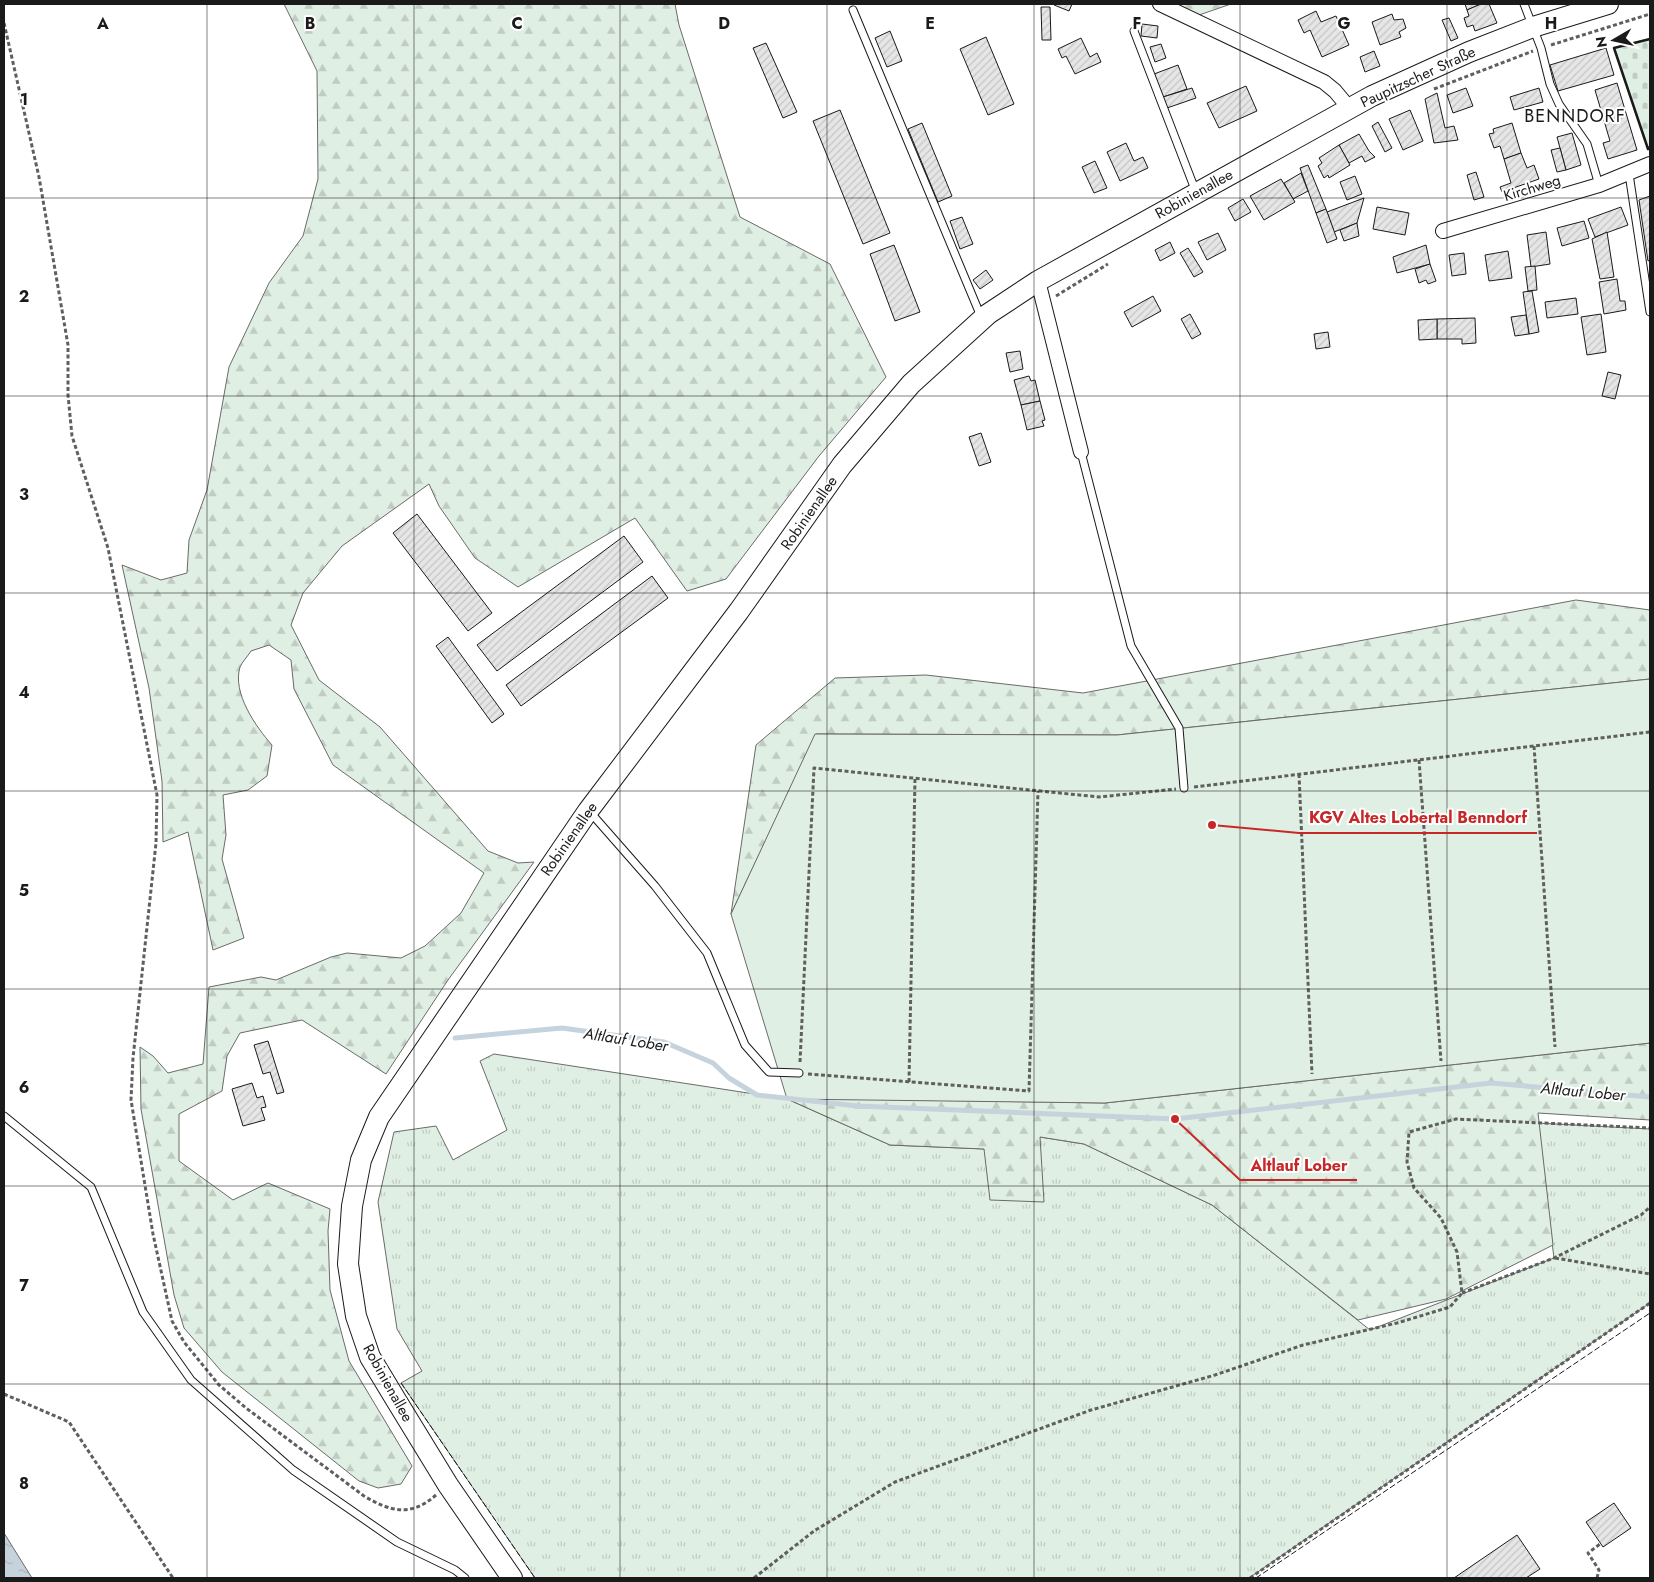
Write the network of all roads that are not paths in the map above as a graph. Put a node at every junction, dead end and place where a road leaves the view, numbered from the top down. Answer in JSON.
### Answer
{"nodes":[{"id":1,"x":1160,"y":4,"type":"edge"},
{"id":2,"x":1524,"y":4,"type":"edge"},
{"id":3,"x":1608,"y":4,"type":"edge"},
{"id":4,"x":853,"y":10,"type":"dead end"},
{"id":5,"x":1533,"y":27,"type":"junction"},
{"id":6,"x":1134,"y":31,"type":"dead end"},
{"id":7,"x":1350,"y":109,"type":"junction"},
{"id":8,"x":1650,"y":164,"type":"edge"},
{"id":9,"x":1629,"y":174,"type":"junction"},
{"id":10,"x":1599,"y":184,"type":"junction"},
{"id":11,"x":1196,"y":193,"type":"junction"},
{"id":12,"x":1443,"y":231,"type":"dead end"},
{"id":13,"x":1038,"y":281,"type":"junction"},
{"id":14,"x":1650,"y":312,"type":"edge"},
{"id":15,"x":982,"y":320,"type":"junction"},
{"id":16,"x":1081,"y":452,"type":"joint"},
{"id":17,"x":1184,"y":788,"type":"road end"},
{"id":18,"x":588,"y":811,"type":"junction"},
{"id":19,"x":800,"y":1073,"type":"road end"},
{"id":20,"x":4,"y":1116,"type":"edge"},
{"id":21,"x":465,"y":1578,"type":"edge"},
{"id":22,"x":512,"y":1578,"type":"edge"}],
"edges":[{"from":1,"to":7,"type":"street","name":"Paupitzscher Straße"},
{"from":2,"to":5,"type":"lane"},
{"from":3,"to":5,"type":"street","name":"Paupitzscher Straße"},
{"from":4,"to":15,"type":"lane"},
{"from":5,"to":7,"type":"street","name":"Paupitzscher Straße"},
{"from":5,"to":10,"type":"lane"},
{"from":6,"to":11,"type":"lane"},
{"from":7,"to":11,"type":"street","name":"Robinienallee"},
{"from":8,"to":9,"type":"street","name":"Kirchweg"},
{"from":9,"to":10,"type":"street","name":"Kirchweg"},
{"from":9,"to":14,"type":"lane"},
{"from":10,"to":12,"type":"street","name":"Kirchweg"},
{"from":11,"to":13,"type":"street","name":"Robinienallee"},
{"from":13,"to":15,"type":"street","name":"Robinienallee"},
{"from":13,"to":16,"type":"street"},
{"from":15,"to":18,"type":"street","name":"Robinienallee"},
{"from":16,"to":17,"type":"lane"},
{"from":18,"to":19,"type":"lane"},
{"from":18,"to":22,"type":"street","name":"Robinienallee"},
{"from":20,"to":21,"type":"lane"}]}
